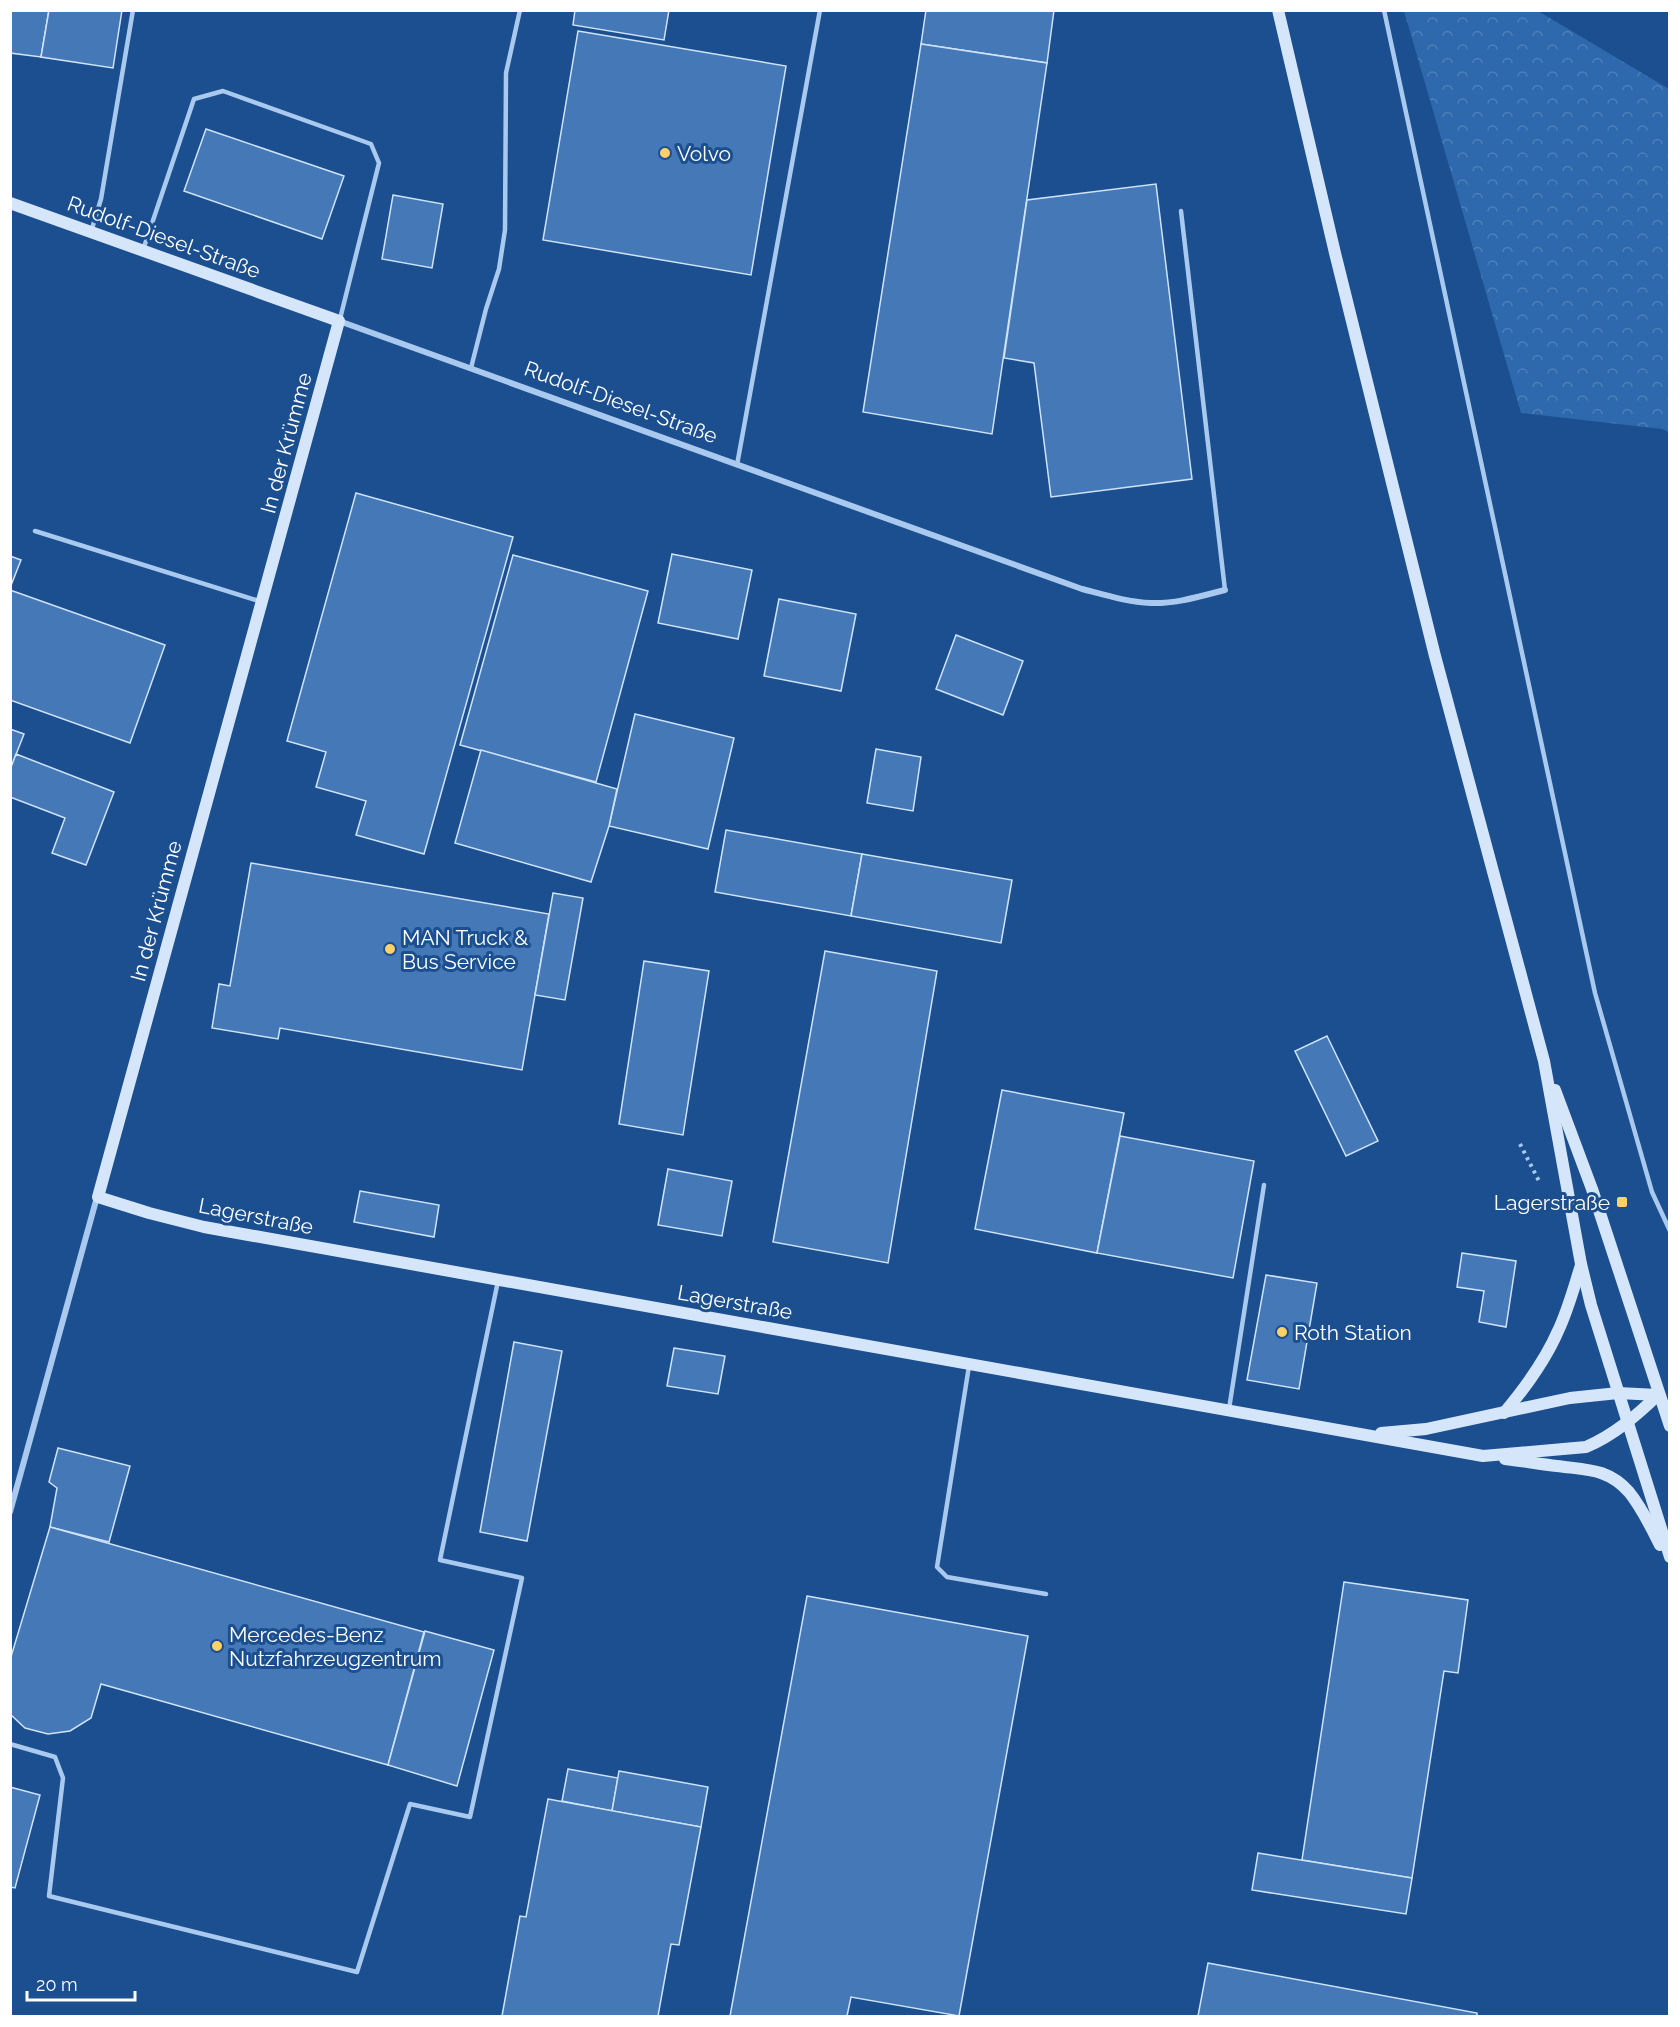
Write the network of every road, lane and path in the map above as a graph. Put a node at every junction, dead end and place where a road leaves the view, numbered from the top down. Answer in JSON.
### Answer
{"nodes":[{"id":1,"x":133,"y":10,"type":"edge"},
{"id":2,"x":520,"y":10,"type":"edge"},
{"id":3,"x":820,"y":10,"type":"edge"},
{"id":4,"x":1278,"y":10,"type":"edge"},
{"id":5,"x":1384,"y":10,"type":"edge"},
{"id":6,"x":10,"y":203,"type":"edge"},
{"id":7,"x":1181,"y":211,"type":"dead end"},
{"id":8,"x":91,"y":231,"type":"junction"},
{"id":9,"x":143,"y":250,"type":"junction"},
{"id":10,"x":339,"y":321,"type":"junction"},
{"id":11,"x":471,"y":368,"type":"junction"},
{"id":12,"x":737,"y":465,"type":"junction"},
{"id":13,"x":35,"y":531,"type":"dead end"},
{"id":14,"x":1225,"y":590,"type":"joint"},
{"id":15,"x":262,"y":602,"type":"junction"},
{"id":16,"x":1544,"y":1061,"type":"junction"},
{"id":17,"x":1520,"y":1144,"type":"dead end"},
{"id":18,"x":1264,"y":1185,"type":"dead end"},
{"id":19,"x":1541,"y":1185,"type":"dead end"},
{"id":20,"x":98,"y":1197,"type":"junction"},
{"id":21,"x":1670,"y":1231,"type":"edge"},
{"id":22,"x":1581,"y":1264,"type":"junction"},
{"id":23,"x":499,"y":1280,"type":"junction"},
{"id":24,"x":969,"y":1363,"type":"junction"},
{"id":25,"x":1618,"y":1393,"type":"junction"},
{"id":26,"x":1664,"y":1394,"type":"edge"},
{"id":27,"x":1229,"y":1409,"type":"junction"},
{"id":28,"x":1504,"y":1413,"type":"junction"},
{"id":29,"x":1629,"y":1422,"type":"junction"},
{"id":30,"x":1670,"y":1426,"type":"edge"},
{"id":31,"x":1367,"y":1434,"type":"junction"},
{"id":32,"x":1484,"y":1456,"type":"junction"},
{"id":33,"x":10,"y":1512,"type":"edge"},
{"id":34,"x":1670,"y":1557,"type":"edge"},
{"id":35,"x":1670,"y":1565,"type":"edge"},
{"id":36,"x":1046,"y":1594,"type":"dead end"},
{"id":37,"x":10,"y":1744,"type":"edge"}],
"edges":[{"from":1,"to":8,"type":"lane"},
{"from":2,"to":11,"type":"lane"},
{"from":3,"to":12,"type":"lane"},
{"from":4,"to":16,"type":"street"},
{"from":5,"to":21,"type":"lane"},
{"from":6,"to":8,"type":"street","name":"Rudolf-Diesel-Straße"},
{"from":7,"to":14,"type":"lane"},
{"from":8,"to":9,"type":"street","name":"Rudolf-Diesel-Straße"},
{"from":9,"to":10,"type":"street","name":"Rudolf-Diesel-Straße"},
{"from":9,"to":10,"type":"lane"},
{"from":10,"to":11,"type":"street","name":"Rudolf-Diesel-Straße"},
{"from":10,"to":15,"type":"street","name":"In der Krümme"},
{"from":11,"to":12,"type":"street","name":"Rudolf-Diesel-Straße"},
{"from":12,"to":14,"type":"street","name":"Rudolf-Diesel-Straße"},
{"from":13,"to":15,"type":"lane"},
{"from":15,"to":20,"type":"street","name":"In der Krümme"},
{"from":16,"to":22,"type":"street"},
{"from":16,"to":26,"type":"street"},
{"from":17,"to":19,"type":"path"},
{"from":18,"to":27,"type":"lane"},
{"from":20,"to":23,"type":"street","name":"Lagerstraße"},
{"from":20,"to":33,"type":"street","name":"In der Krümme"},
{"from":22,"to":25,"type":"street"},
{"from":22,"to":28,"type":"street"},
{"from":23,"to":24,"type":"street","name":"Lagerstraße"},
{"from":23,"to":37,"type":"lane"},
{"from":24,"to":27,"type":"street","name":"Lagerstraße"},
{"from":24,"to":36,"type":"lane"},
{"from":25,"to":26,"type":"street","name":"Lagerstraße"},
{"from":25,"to":28,"type":"street","name":"Lagerstraße"},
{"from":25,"to":29,"type":"street"},
{"from":26,"to":29,"type":"street","name":"Lagerstraße"},
{"from":26,"to":30,"type":"street"},
{"from":27,"to":31,"type":"street","name":"Lagerstraße"},
{"from":28,"to":31,"type":"street","name":"Lagerstraße"},
{"from":29,"to":32,"type":"street","name":"Lagerstraße"},
{"from":29,"to":34,"type":"street"},
{"from":31,"to":32,"type":"street","name":"Lagerstraße"},
{"from":32,"to":35,"type":"street"}]}
